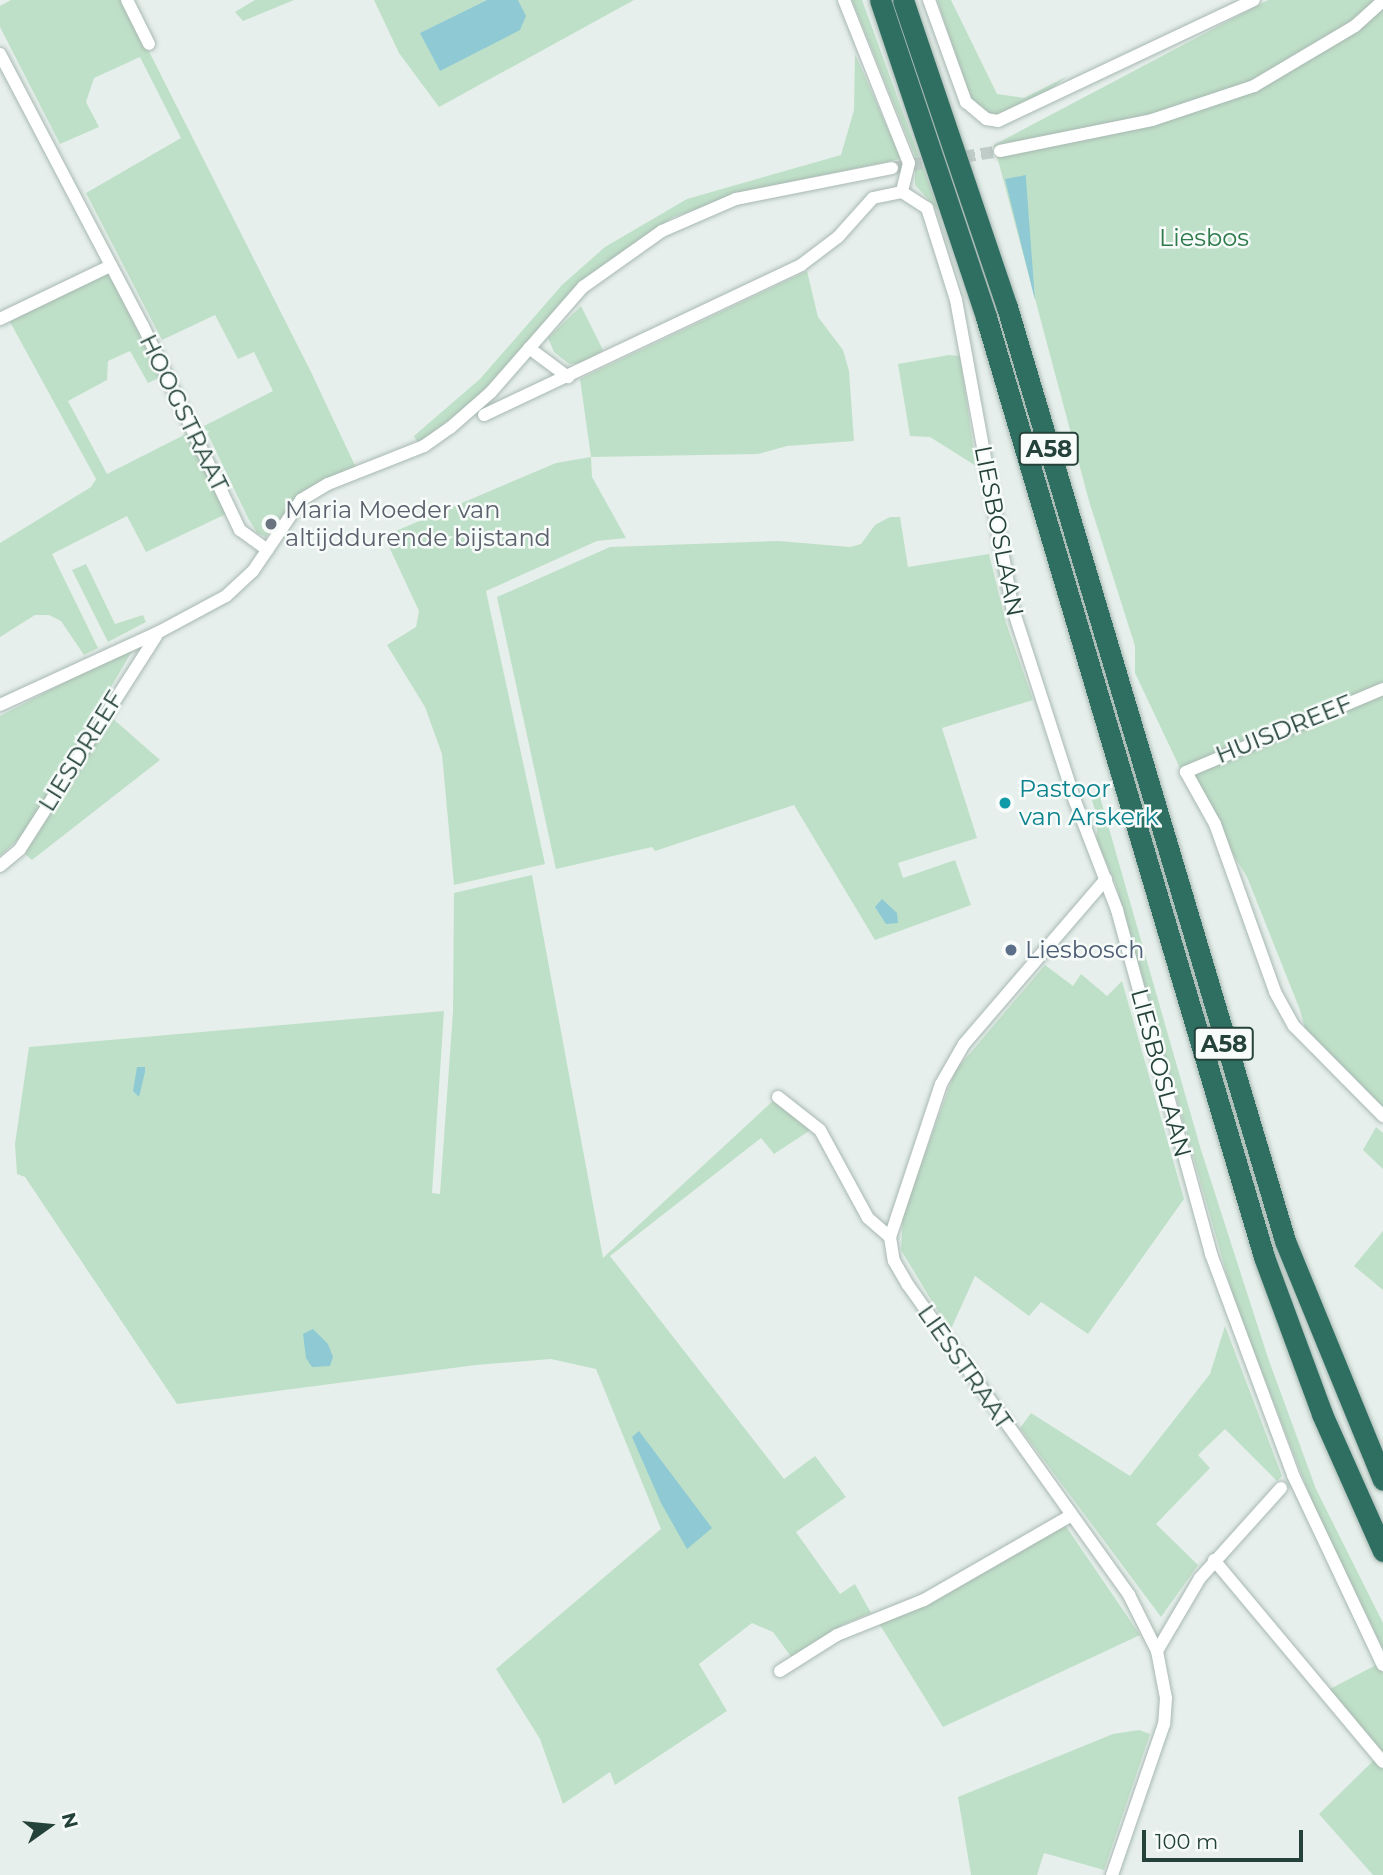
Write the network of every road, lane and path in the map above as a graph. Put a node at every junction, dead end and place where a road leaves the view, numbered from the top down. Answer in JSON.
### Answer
{"nodes":[{"id":1,"x":127,"y":0,"type":"edge"},
{"id":2,"x":844,"y":0,"type":"edge"},
{"id":3,"x":880,"y":0,"type":"edge"},
{"id":4,"x":929,"y":0,"type":"edge"},
{"id":5,"x":1254,"y":0,"type":"edge"},
{"id":6,"x":1383,"y":1,"type":"edge"},
{"id":7,"x":905,"y":4,"type":"edge"},
{"id":8,"x":149,"y":44,"type":"dead end"},
{"id":9,"x":1,"y":58,"type":"edge"},
{"id":10,"x":1000,"y":150,"type":"tunnel mouth"},
{"id":11,"x":892,"y":168,"type":"tunnel mouth"},
{"id":12,"x":902,"y":192,"type":"junction"},
{"id":13,"x":110,"y":266,"type":"junction"},
{"id":14,"x":0,"y":319,"type":"edge"},
{"id":15,"x":529,"y":348,"type":"junction"},
{"id":16,"x":568,"y":377,"type":"junction"},
{"id":17,"x":484,"y":415,"type":"dead end"},
{"id":18,"x":268,"y":550,"type":"junction"},
{"id":19,"x":159,"y":632,"type":"junction"},
{"id":20,"x":1383,"y":689,"type":"edge"},
{"id":21,"x":0,"y":705,"type":"edge"},
{"id":22,"x":0,"y":866,"type":"edge"},
{"id":23,"x":1106,"y":879,"type":"junction"},
{"id":24,"x":778,"y":1097,"type":"dead end"},
{"id":25,"x":1383,"y":1116,"type":"edge"},
{"id":26,"x":890,"y":1237,"type":"junction"},
{"id":27,"x":1383,"y":1480,"type":"edge"},
{"id":28,"x":1281,"y":1488,"type":"dead end"},
{"id":29,"x":1070,"y":1516,"type":"junction"},
{"id":30,"x":1383,"y":1551,"type":"edge"},
{"id":31,"x":1214,"y":1560,"type":"junction"},
{"id":32,"x":1143,"y":1619,"type":"junction"},
{"id":33,"x":1174,"y":1619,"type":"junction"},
{"id":34,"x":1157,"y":1651,"type":"junction"},
{"id":35,"x":1383,"y":1665,"type":"edge"},
{"id":36,"x":780,"y":1671,"type":"dead end"},
{"id":37,"x":1383,"y":1762,"type":"edge"},
{"id":38,"x":1112,"y":1875,"type":"edge"}],
"edges":[{"from":1,"to":8,"type":"street"},
{"from":2,"to":12,"type":"street"},
{"from":3,"to":30,"type":"highway","number":"A58"},
{"from":4,"to":5,"type":"street"},
{"from":6,"to":10,"type":"street"},
{"from":7,"to":27,"type":"highway","number":"A58"},
{"from":9,"to":13,"type":"street","name":"HOOGSTRAAT"},
{"from":11,"to":15,"type":"street"},
{"from":12,"to":16,"type":"street"},
{"from":12,"to":23,"type":"street","name":"LIESBOSLAAN"},
{"from":13,"to":14,"type":"street"},
{"from":13,"to":18,"type":"street","name":"HOOGSTRAAT"},
{"from":15,"to":16,"type":"street"},
{"from":15,"to":18,"type":"street"},
{"from":16,"to":17,"type":"street"},
{"from":18,"to":19,"type":"street"},
{"from":19,"to":21,"type":"street"},
{"from":19,"to":22,"type":"street","name":"LIESDREEF"},
{"from":20,"to":25,"type":"street","name":"HUISDREEF"},
{"from":23,"to":26,"type":"street"},
{"from":23,"to":35,"type":"street","name":"LIESBOSLAAN"},
{"from":24,"to":26,"type":"street"},
{"from":26,"to":29,"type":"street","name":"LIESSTRAAT"},
{"from":28,"to":31,"type":"street"},
{"from":29,"to":32,"type":"street","name":"LIESSTRAAT"},
{"from":29,"to":36,"type":"street"},
{"from":31,"to":33,"type":"street"},
{"from":31,"to":37,"type":"street"},
{"from":32,"to":33,"type":"street"},
{"from":32,"to":34,"type":"street","name":"LIESSTRAAT"},
{"from":33,"to":34,"type":"street"},
{"from":34,"to":38,"type":"street","name":"LIESSTRAAT"}]}
